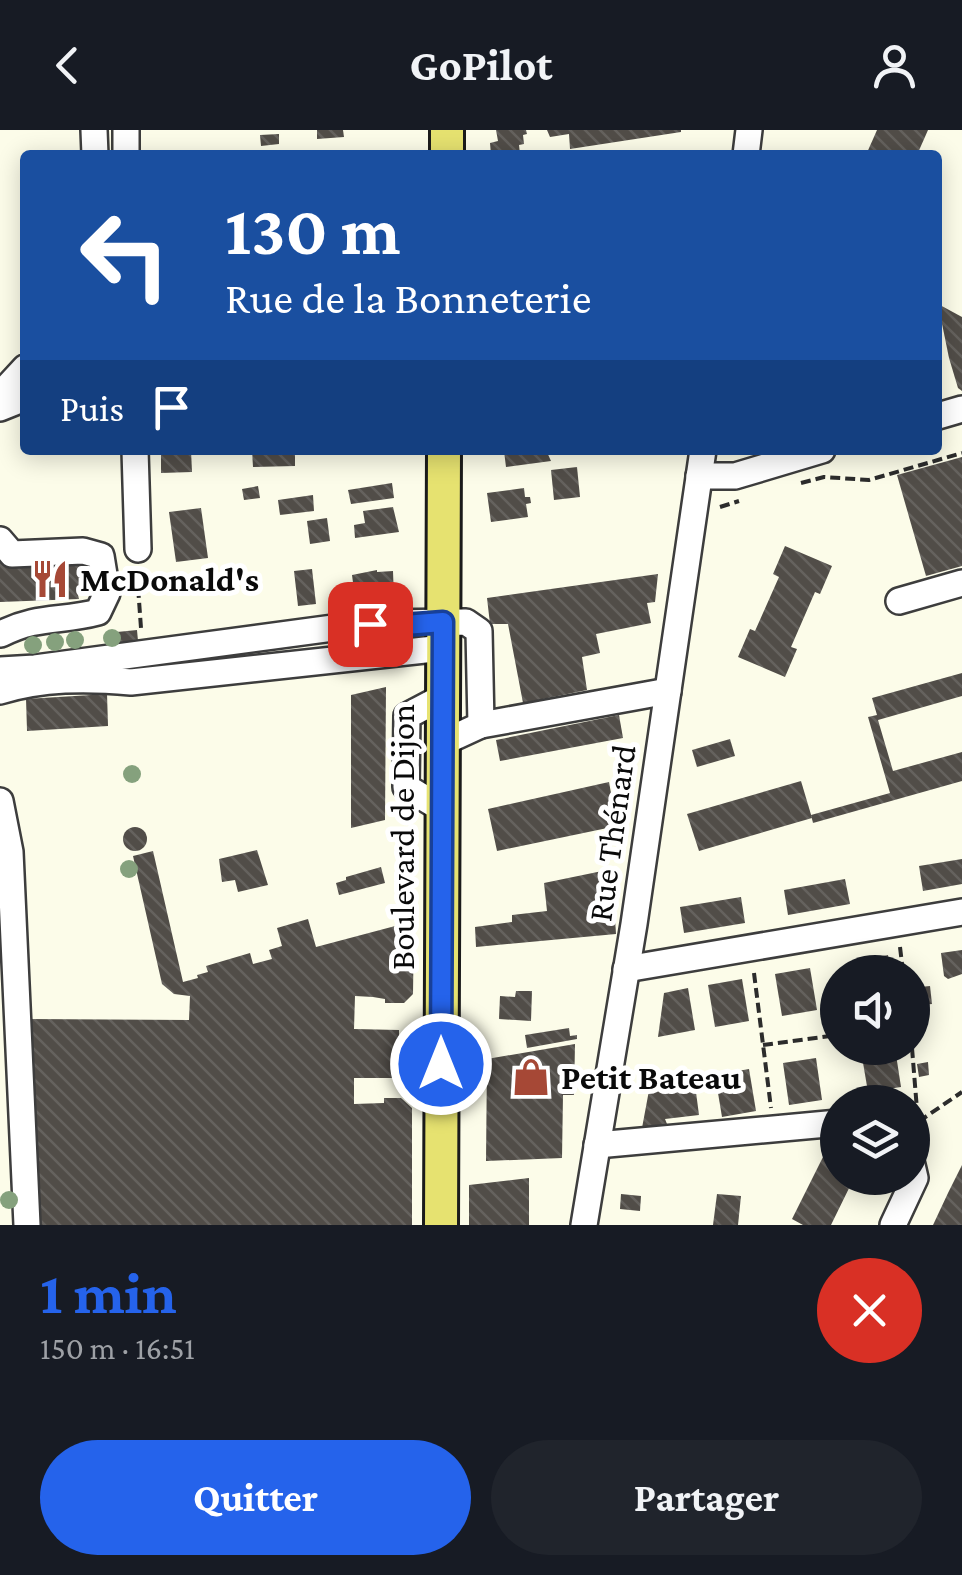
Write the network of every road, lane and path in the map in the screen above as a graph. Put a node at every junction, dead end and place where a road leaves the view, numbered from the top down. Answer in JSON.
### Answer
{"nodes":[{"id":1,"x":20,"y":373,"type":"edge"},
{"id":2,"x":0,"y":395,"type":"edge"},
{"id":3,"x":962,"y":452,"type":"edge"},
{"id":4,"x":135,"y":455,"type":"edge"},
{"id":5,"x":444,"y":455,"type":"edge"},
{"id":6,"x":702,"y":455,"type":"edge"},
{"id":7,"x":805,"y":455,"type":"edge"},
{"id":8,"x":699,"y":476,"type":"junction"},
{"id":9,"x":792,"y":486,"type":"dead end"},
{"id":10,"x":738,"y":501,"type":"dead end"},
{"id":11,"x":695,"y":509,"type":"junction"},
{"id":12,"x":0,"y":540,"type":"edge"},
{"id":13,"x":138,"y":549,"type":"joint"},
{"id":14,"x":962,"y":583,"type":"edge"},
{"id":15,"x":900,"y":601,"type":"dead end"},
{"id":16,"x":1,"y":634,"type":"edge"},
{"id":17,"x":443,"y":635,"type":"junction"},
{"id":18,"x":144,"y":653,"type":"junction"},
{"id":19,"x":0,"y":670,"type":"edge"},
{"id":20,"x":668,"y":691,"type":"junction"},
{"id":21,"x":0,"y":692,"type":"edge"},
{"id":22,"x":443,"y":697,"type":"junction"},
{"id":23,"x":481,"y":725,"type":"junction"},
{"id":24,"x":442,"y":744,"type":"junction"},
{"id":25,"x":0,"y":802,"type":"edge"},
{"id":26,"x":442,"y":810,"type":"junction"},
{"id":27,"x":962,"y":912,"type":"edge"},
{"id":28,"x":751,"y":950,"type":"junction"},
{"id":29,"x":626,"y":969,"type":"junction"},
{"id":30,"x":820,"y":1037,"type":"edge"},
{"id":31,"x":763,"y":1045,"type":"junction"},
{"id":32,"x":962,"y":1092,"type":"edge"},
{"id":33,"x":930,"y":1114,"type":"edge"},
{"id":34,"x":820,"y":1125,"type":"edge"},
{"id":35,"x":773,"y":1127,"type":"junction"},
{"id":36,"x":597,"y":1144,"type":"junction"},
{"id":37,"x":907,"y":1195,"type":"edge"},
{"id":38,"x":27,"y":1225,"type":"edge"},
{"id":39,"x":441,"y":1225,"type":"edge"},
{"id":40,"x":584,"y":1225,"type":"edge"},
{"id":41,"x":893,"y":1225,"type":"edge"}],
"edges":[{"from":1,"to":2,"type":"street"},
{"from":3,"to":9,"type":"path"},
{"from":4,"to":13,"type":"street"},
{"from":5,"to":17,"type":"main road","name":"Boulevard de Dijon"},
{"from":6,"to":8,"type":"street","name":"Rue Thénard"},
{"from":7,"to":8,"type":"street"},
{"from":8,"to":11,"type":"street","name":"Rue Thénard"},
{"from":10,"to":11,"type":"path"},
{"from":11,"to":20,"type":"street","name":"Rue Thénard"},
{"from":12,"to":16,"type":"street"},
{"from":13,"to":18,"type":"path"},
{"from":14,"to":15,"type":"street"},
{"from":17,"to":18,"type":"street"},
{"from":17,"to":21,"type":"street"},
{"from":17,"to":22,"type":"main road","name":"Boulevard de Dijon"},
{"from":17,"to":23,"type":"street"},
{"from":18,"to":19,"type":"street"},
{"from":20,"to":23,"type":"street"},
{"from":20,"to":29,"type":"street","name":"Rue Thénard"},
{"from":22,"to":24,"type":"main road","name":"Boulevard de Dijon"},
{"from":22,"to":26,"type":"street"},
{"from":23,"to":24,"type":"street"},
{"from":24,"to":26,"type":"main road","name":"Boulevard de Dijon"},
{"from":25,"to":38,"type":"street"},
{"from":26,"to":39,"type":"main road","name":"Boulevard de Dijon"},
{"from":27,"to":28,"type":"street"},
{"from":28,"to":29,"type":"street"},
{"from":28,"to":31,"type":"path"},
{"from":29,"to":36,"type":"street","name":"Rue Thénard"},
{"from":30,"to":31,"type":"path"},
{"from":31,"to":35,"type":"path"},
{"from":32,"to":33,"type":"path"},
{"from":34,"to":35,"type":"street"},
{"from":35,"to":36,"type":"street"},
{"from":36,"to":40,"type":"street","name":"Rue Thénard"},
{"from":37,"to":41,"type":"street"}]}
